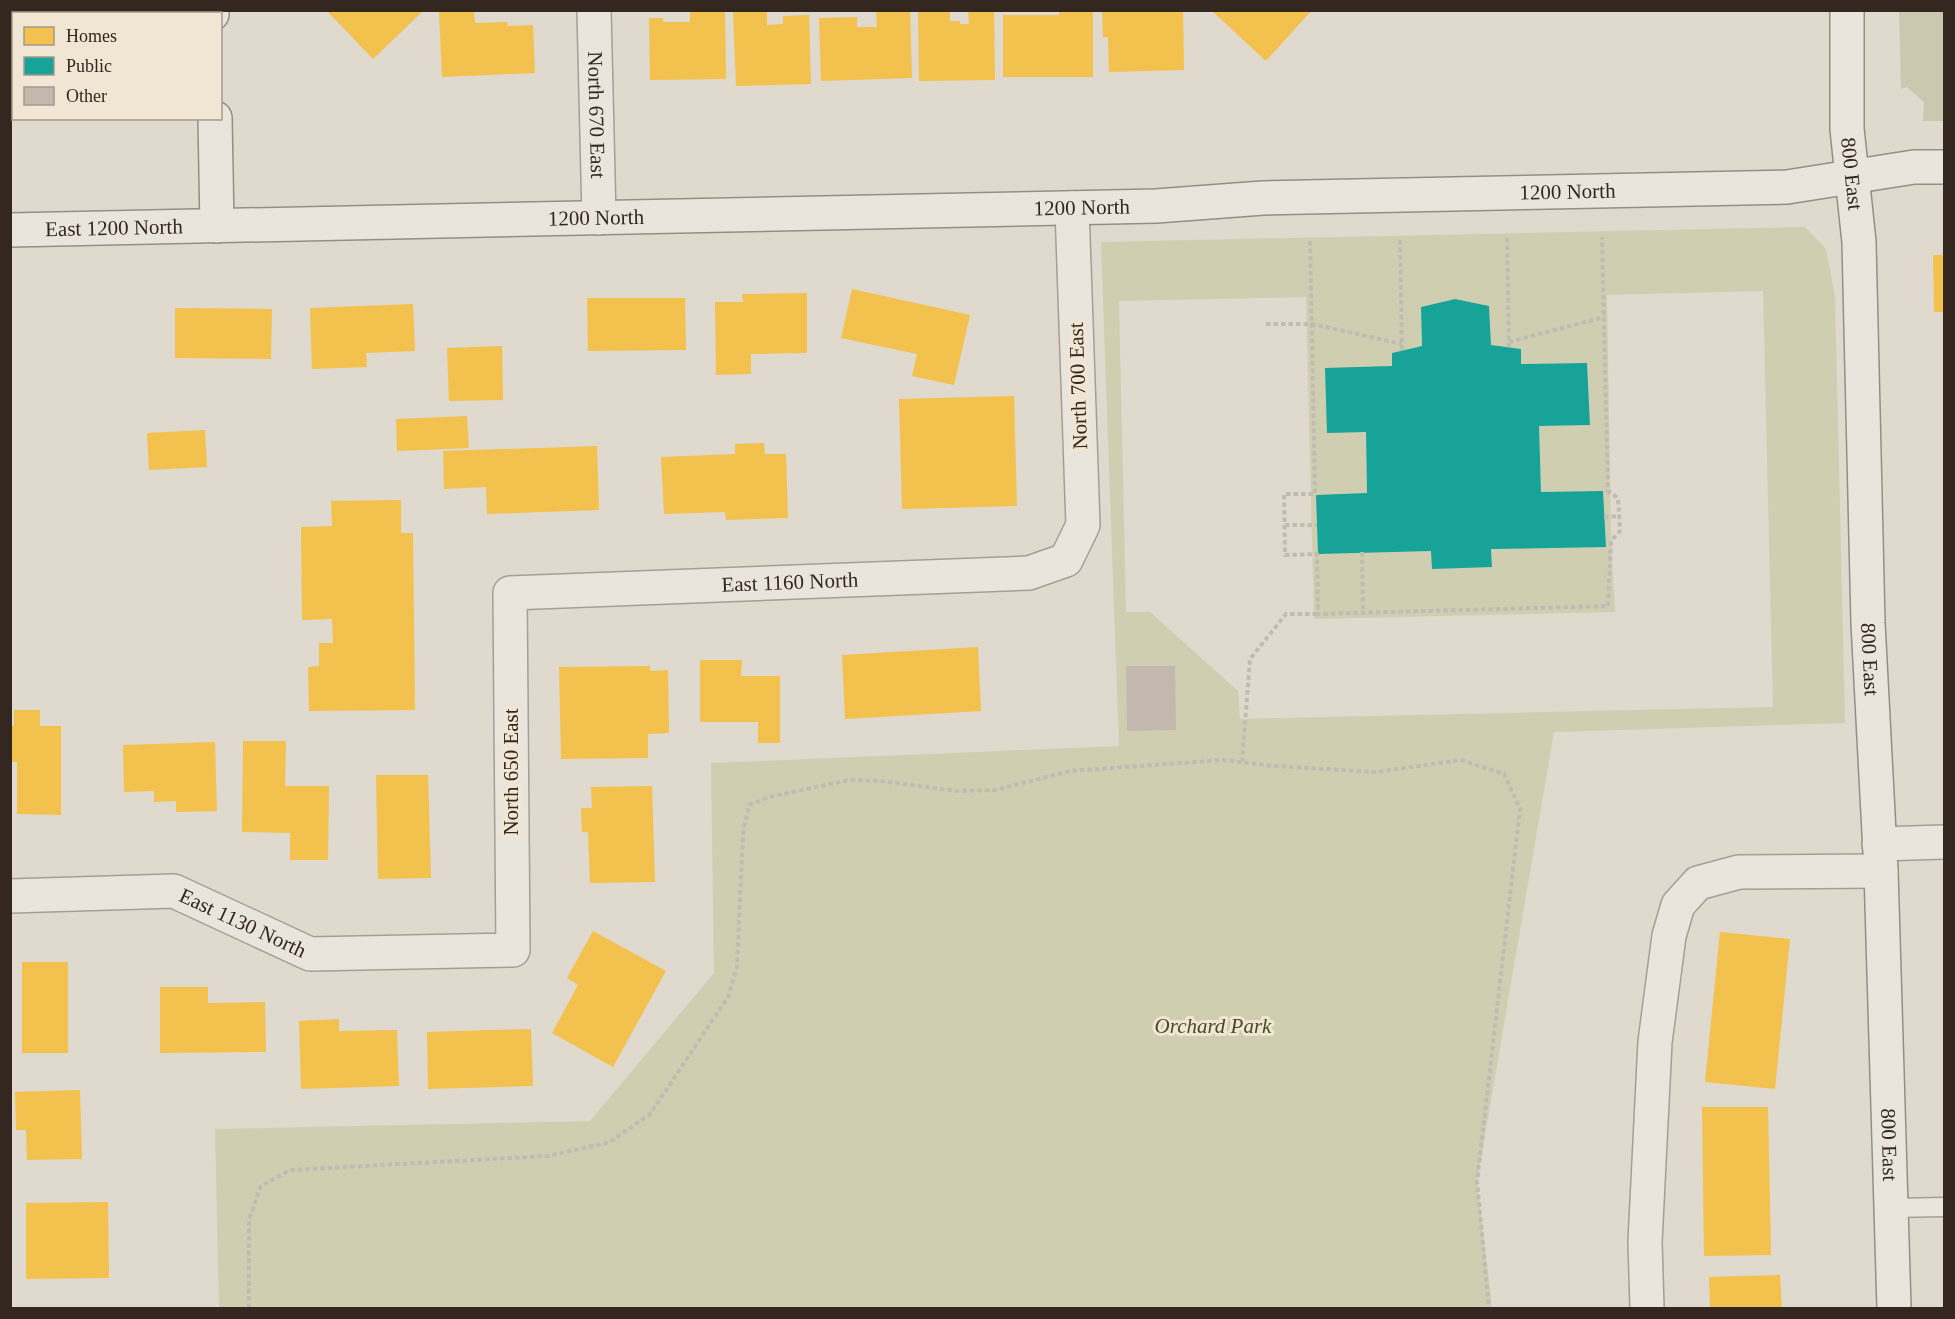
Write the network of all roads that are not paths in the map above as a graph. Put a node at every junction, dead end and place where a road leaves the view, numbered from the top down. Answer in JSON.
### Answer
{"nodes":[{"id":1,"x":594,"y":10,"type":"edge"},
{"id":2,"x":1847,"y":10,"type":"edge"},
{"id":3,"x":215,"y":120,"type":"edge"},
{"id":4,"x":1944,"y":167,"type":"edge"},
{"id":5,"x":1851,"y":177,"type":"junction"},
{"id":6,"x":1072,"y":208,"type":"junction"},
{"id":7,"x":599,"y":218,"type":"junction"},
{"id":8,"x":217,"y":226,"type":"junction"},
{"id":9,"x":10,"y":230,"type":"edge"},
{"id":10,"x":1066,"y":560,"type":"joint"},
{"id":11,"x":510,"y":593,"type":"joint"},
{"id":12,"x":1944,"y":842,"type":"edge"},
{"id":13,"x":1880,"y":857,"type":"junction"},
{"id":14,"x":10,"y":896,"type":"edge"},
{"id":15,"x":513,"y":950,"type":"joint"},
{"id":16,"x":1944,"y":1207,"type":"edge"},
{"id":17,"x":1891,"y":1208,"type":"junction"},
{"id":18,"x":1647,"y":1308,"type":"edge"},
{"id":19,"x":1894,"y":1308,"type":"edge"}],
"edges":[{"from":1,"to":7,"type":"street","name":"North 670 East"},
{"from":2,"to":5,"type":"street","name":"800 East"},
{"from":3,"to":8,"type":"street"},
{"from":4,"to":5,"type":"street","name":"1200 North"},
{"from":5,"to":6,"type":"street","name":"1200 North"},
{"from":5,"to":13,"type":"street","name":"800 East"},
{"from":6,"to":7,"type":"street","name":"1200 North"},
{"from":6,"to":10,"type":"street","name":"North 700 East"},
{"from":7,"to":8,"type":"street","name":"1200 North"},
{"from":8,"to":9,"type":"street","name":"East 1200 North"},
{"from":10,"to":11,"type":"street","name":"East 1160 North"},
{"from":11,"to":15,"type":"street","name":"North 650 East"},
{"from":12,"to":13,"type":"street"},
{"from":13,"to":17,"type":"street","name":"800 East"},
{"from":13,"to":18,"type":"street"},
{"from":14,"to":15,"type":"street","name":"East 1130 North"},
{"from":16,"to":17,"type":"lane"},
{"from":17,"to":19,"type":"street","name":"800 East"}]}
